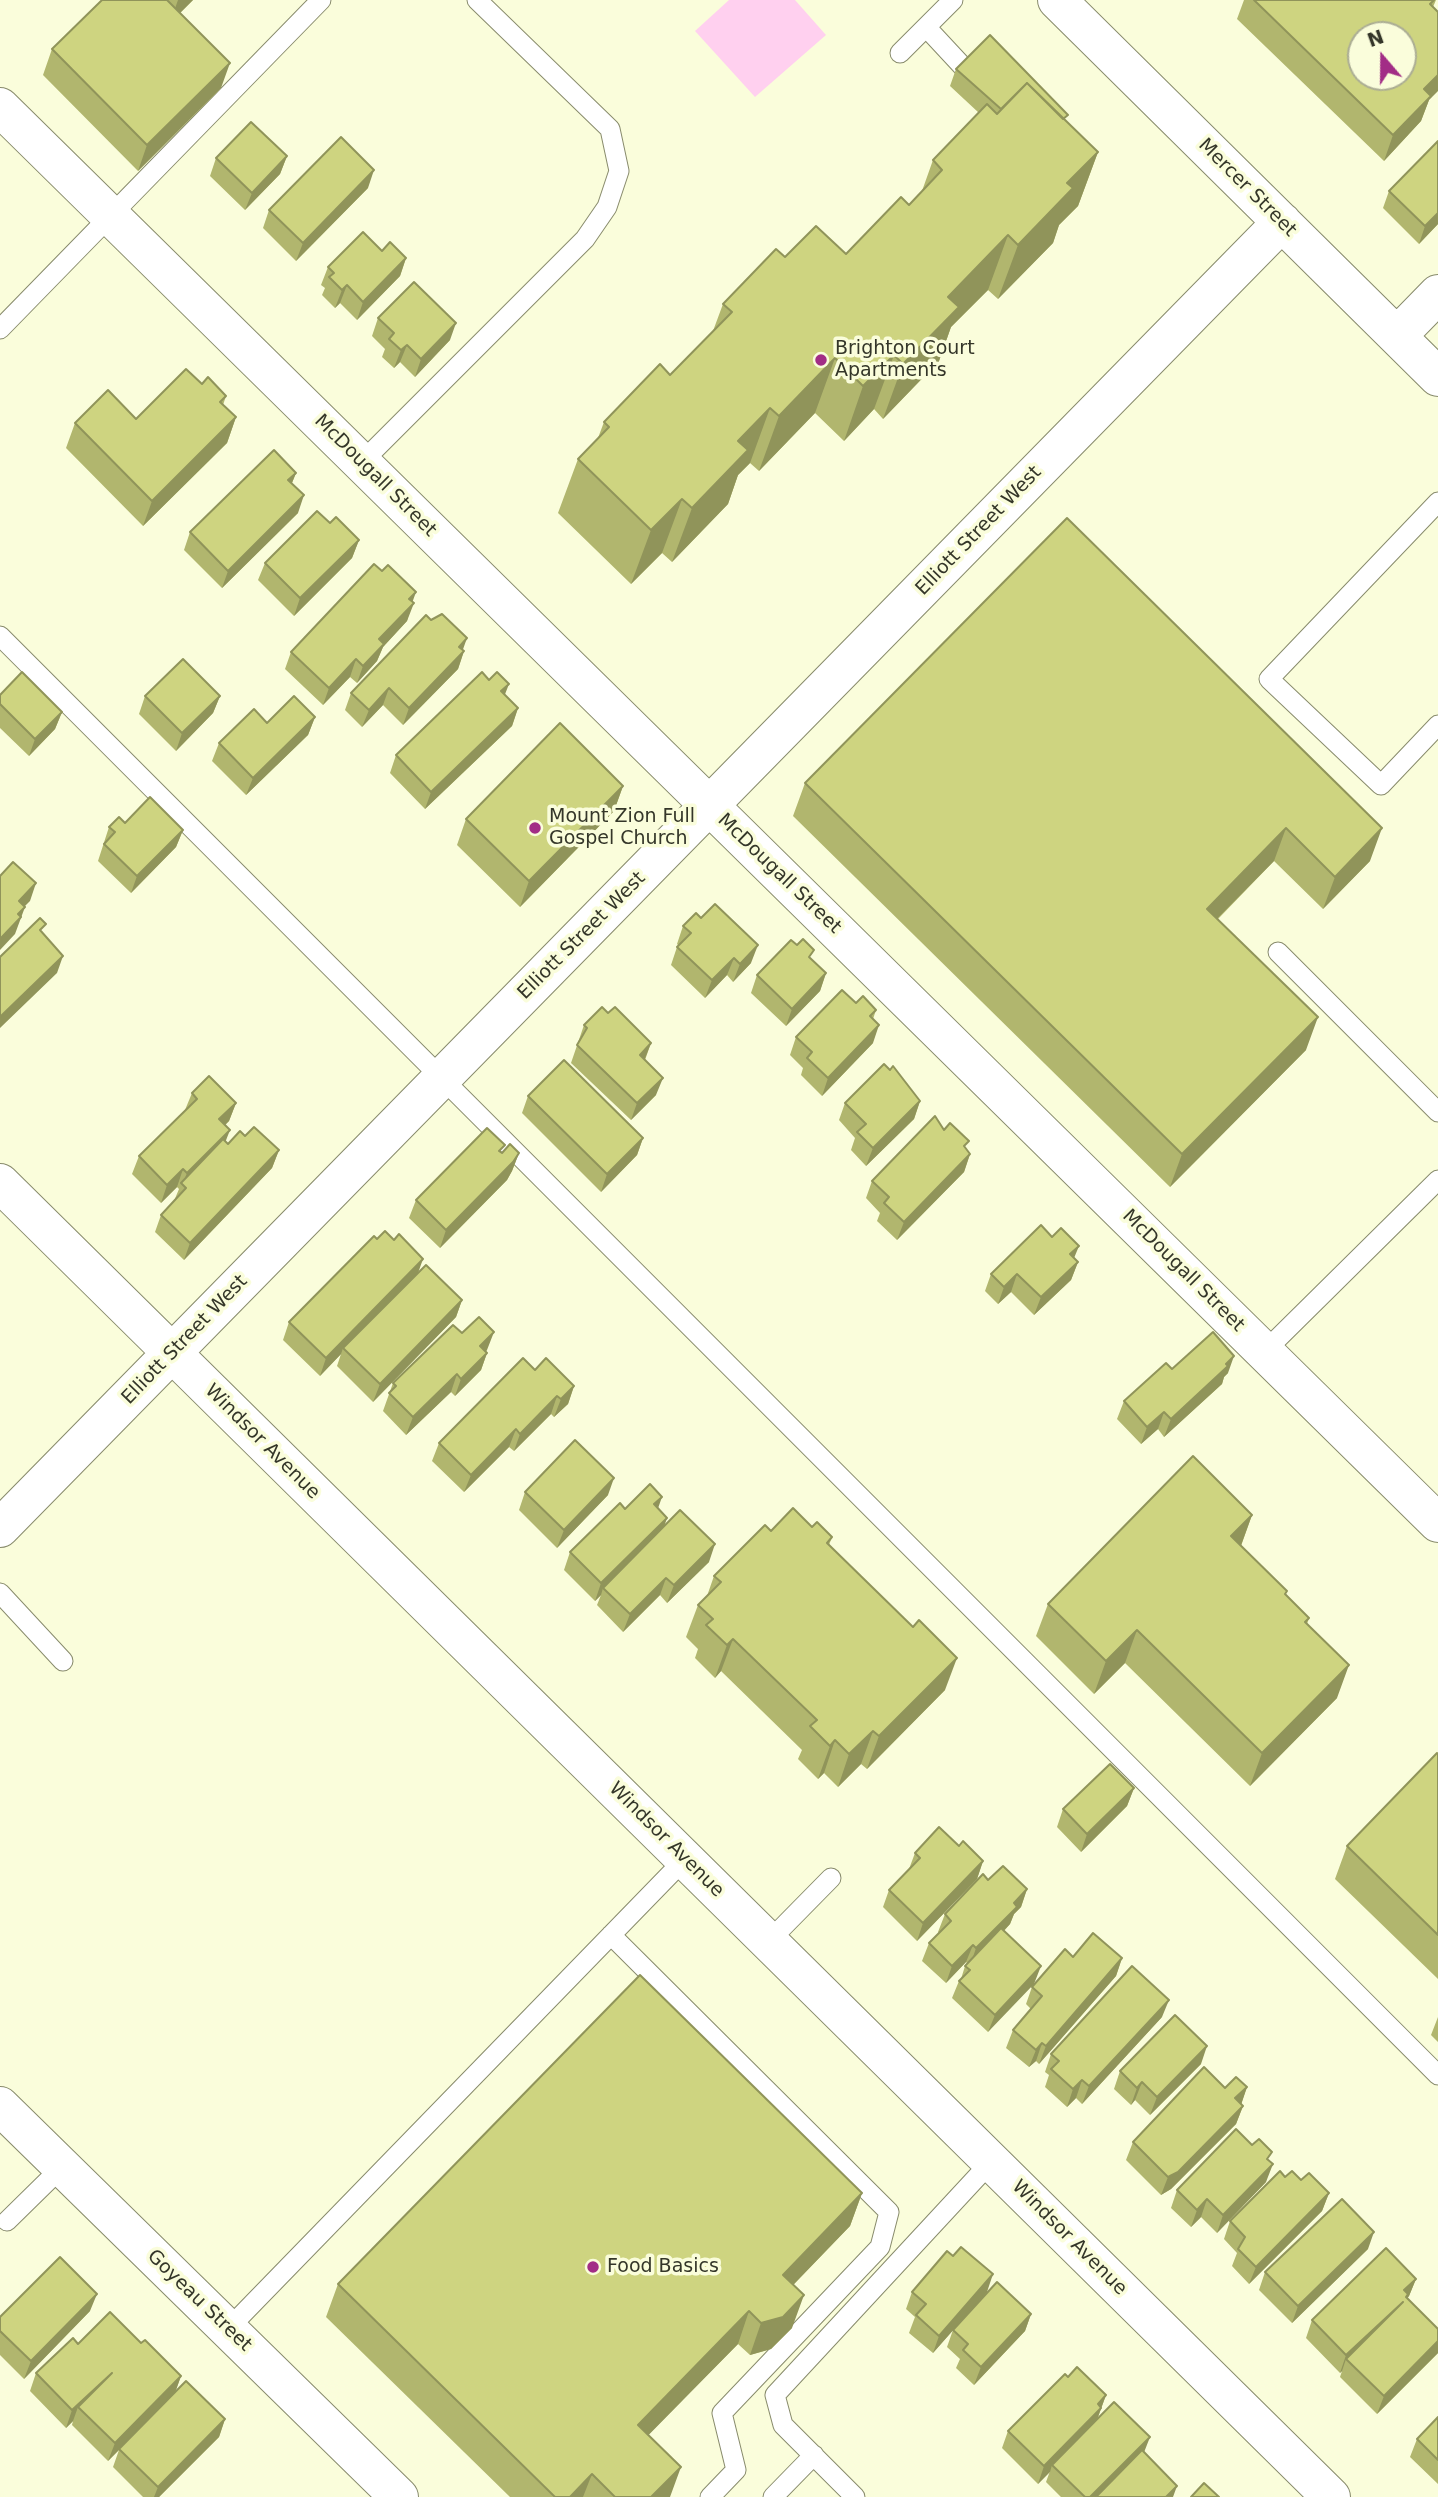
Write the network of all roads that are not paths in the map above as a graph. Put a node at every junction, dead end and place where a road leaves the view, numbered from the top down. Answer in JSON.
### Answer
{"nodes":[{"id":1,"x":321,"y":0,"type":"edge"},
{"id":2,"x":477,"y":0,"type":"edge"},
{"id":3,"x":953,"y":0,"type":"edge"},
{"id":4,"x":1057,"y":0,"type":"edge"},
{"id":5,"x":926,"y":27,"type":"junction"},
{"id":6,"x":900,"y":53,"type":"dead end"},
{"id":7,"x":967,"y":70,"type":"edge"},
{"id":8,"x":0,"y":107,"type":"edge"},
{"id":9,"x":111,"y":216,"type":"junction"},
{"id":10,"x":1282,"y":222,"type":"junction"},
{"id":11,"x":1438,"y":293,"type":"edge"},
{"id":12,"x":0,"y":330,"type":"edge"},
{"id":13,"x":1397,"y":336,"type":"junction"},
{"id":14,"x":1438,"y":377,"type":"edge"},
{"id":15,"x":361,"y":463,"type":"junction"},
{"id":16,"x":1438,"y":502,"type":"edge"},
{"id":17,"x":0,"y":636,"type":"edge"},
{"id":18,"x":1438,"y":725,"type":"edge"},
{"id":19,"x":709,"y":806,"type":"junction"},
{"id":20,"x":1278,"y":951,"type":"dead end"},
{"id":21,"x":442,"y":1078,"type":"junction"},
{"id":22,"x":1438,"y":1112,"type":"edge"},
{"id":23,"x":1438,"y":1180,"type":"edge"},
{"id":24,"x":0,"y":1183,"type":"edge"},
{"id":25,"x":1264,"y":1352,"type":"junction"},
{"id":26,"x":172,"y":1353,"type":"junction"},
{"id":27,"x":1438,"y":1523,"type":"edge"},
{"id":28,"x":0,"y":1528,"type":"edge"},
{"id":29,"x":0,"y":1593,"type":"edge"},
{"id":30,"x":63,"y":1661,"type":"dead end"},
{"id":31,"x":685,"y":1859,"type":"junction"},
{"id":32,"x":831,"y":1878,"type":"dead end"},
{"id":33,"x":611,"y":1935,"type":"junction"},
{"id":34,"x":769,"y":1941,"type":"junction"},
{"id":35,"x":1438,"y":2075,"type":"edge"},
{"id":36,"x":0,"y":2106,"type":"edge"},
{"id":37,"x":991,"y":2162,"type":"junction"},
{"id":38,"x":62,"y":2166,"type":"junction"},
{"id":39,"x":7,"y":2221,"type":"dead end"},
{"id":40,"x":228,"y":2329,"type":"junction"},
{"id":41,"x":814,"y":2455,"type":"junction"},
{"id":42,"x":399,"y":2497,"type":"edge"},
{"id":43,"x":710,"y":2497,"type":"edge"},
{"id":44,"x":773,"y":2497,"type":"edge"},
{"id":45,"x":855,"y":2497,"type":"edge"},
{"id":46,"x":1331,"y":2497,"type":"edge"}],
"edges":[{"from":1,"to":9,"type":"lane"},
{"from":2,"to":15,"type":"lane"},
{"from":3,"to":5,"type":"lane"},
{"from":4,"to":10,"type":"street","name":"Mercer Street"},
{"from":5,"to":6,"type":"lane"},
{"from":5,"to":7,"type":"lane"},
{"from":8,"to":9,"type":"street","name":"McDougall Street"},
{"from":9,"to":12,"type":"lane"},
{"from":9,"to":15,"type":"street","name":"McDougall Street"},
{"from":10,"to":13,"type":"street","name":"Mercer Street"},
{"from":10,"to":19,"type":"street","name":"Elliott Street West"},
{"from":11,"to":13,"type":"street"},
{"from":13,"to":14,"type":"street","name":"Mercer Street"},
{"from":15,"to":19,"type":"street","name":"McDougall Street"},
{"from":16,"to":18,"type":"lane"},
{"from":17,"to":21,"type":"lane"},
{"from":19,"to":21,"type":"street","name":"Elliott Street West"},
{"from":19,"to":25,"type":"street","name":"McDougall Street"},
{"from":20,"to":22,"type":"lane"},
{"from":21,"to":26,"type":"street","name":"Elliott Street West"},
{"from":21,"to":35,"type":"lane"},
{"from":23,"to":25,"type":"lane"},
{"from":24,"to":26,"type":"street","name":"Windsor Avenue"},
{"from":25,"to":27,"type":"street","name":"McDougall Street"},
{"from":26,"to":28,"type":"street","name":"Elliott Street West"},
{"from":26,"to":31,"type":"street","name":"Windsor Avenue"},
{"from":29,"to":30,"type":"lane"},
{"from":31,"to":33,"type":"lane"},
{"from":31,"to":34,"type":"street","name":"Windsor Avenue"},
{"from":32,"to":34,"type":"lane"},
{"from":33,"to":40,"type":"lane"},
{"from":33,"to":43,"type":"lane"},
{"from":34,"to":37,"type":"street","name":"Windsor Avenue"},
{"from":36,"to":38,"type":"street","name":"Goyeau Street"},
{"from":37,"to":41,"type":"lane"},
{"from":37,"to":46,"type":"street","name":"Windsor Avenue"},
{"from":38,"to":39,"type":"lane"},
{"from":38,"to":40,"type":"street","name":"Goyeau Street"},
{"from":40,"to":42,"type":"street","name":"Goyeau Street"},
{"from":41,"to":44,"type":"lane"},
{"from":41,"to":45,"type":"lane"}]}
